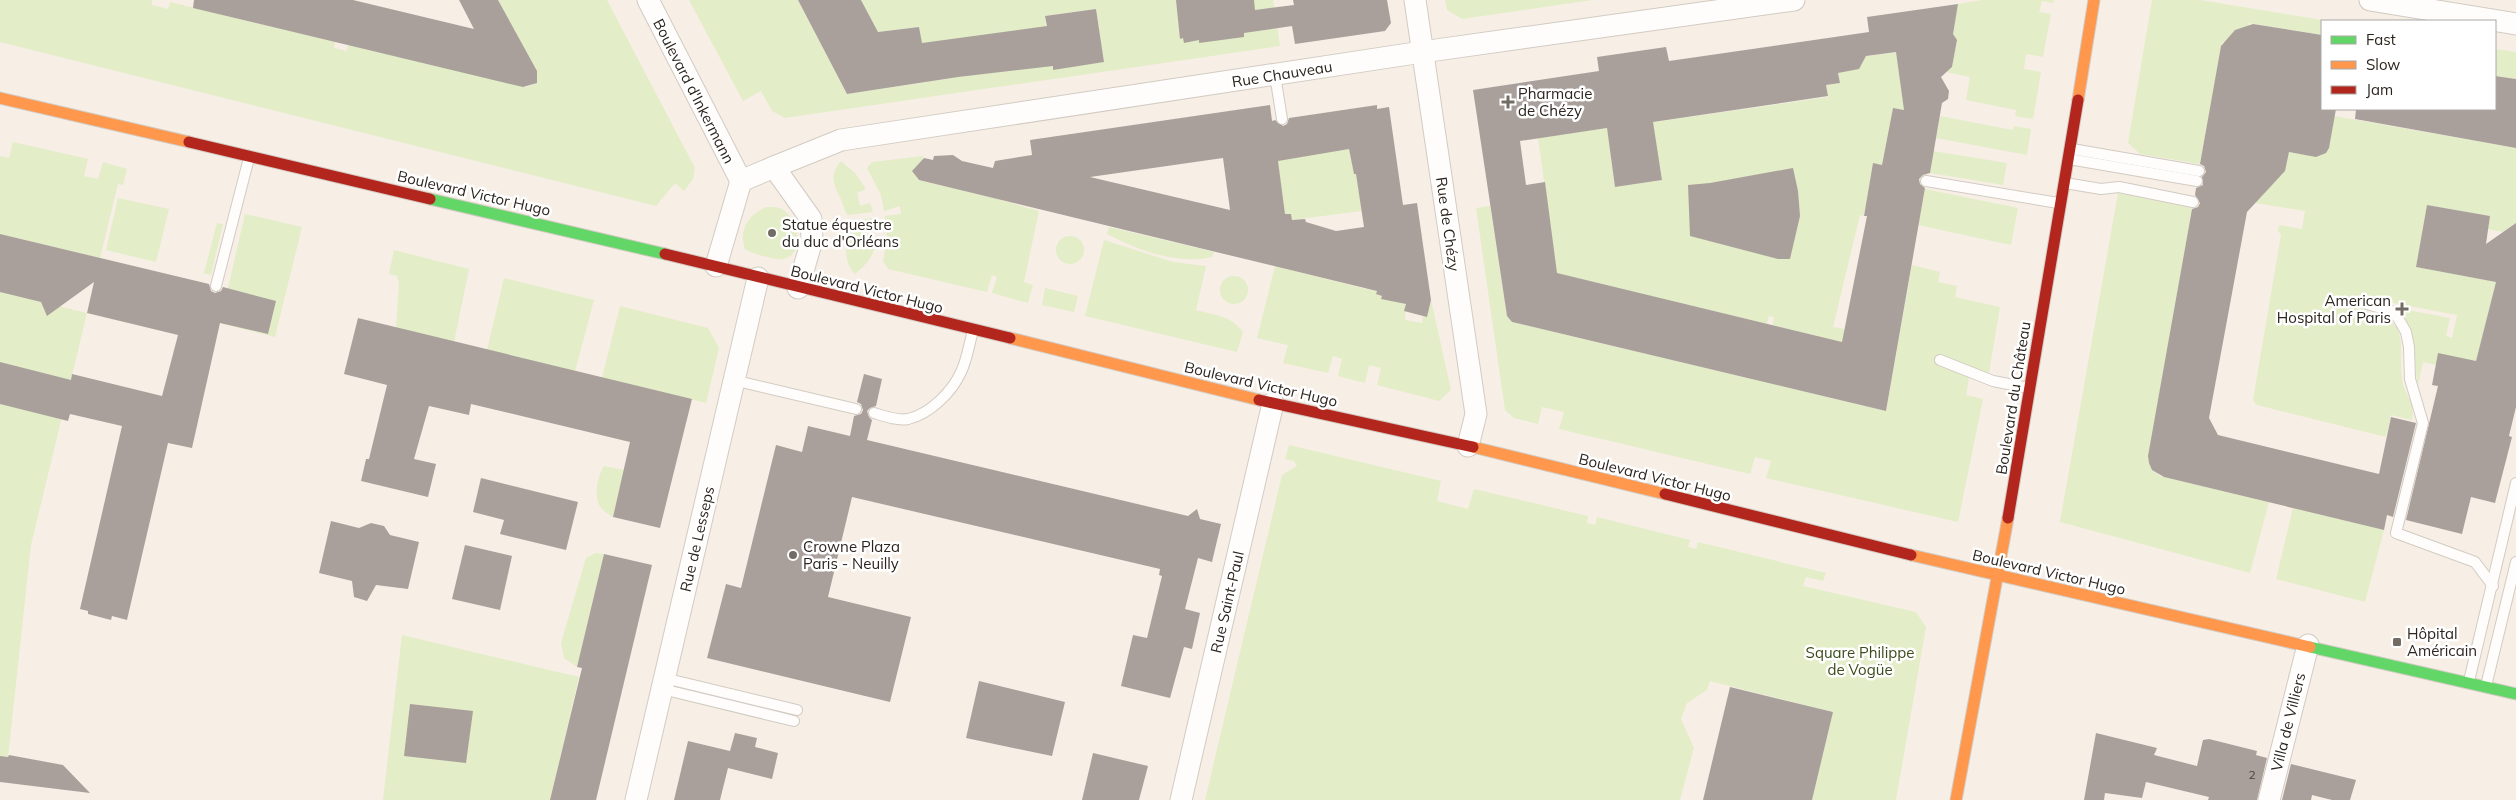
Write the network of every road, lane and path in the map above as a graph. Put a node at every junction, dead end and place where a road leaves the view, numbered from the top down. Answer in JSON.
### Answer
{"nodes":[{"id":1,"x":648,"y":0,"type":"edge"},
{"id":2,"x":1415,"y":0,"type":"edge"},
{"id":3,"x":1794,"y":0,"type":"edge"},
{"id":4,"x":2094,"y":0,"type":"edge"},
{"id":5,"x":2370,"y":0,"type":"edge"},
{"id":6,"x":2492,"y":20,"type":"edge"},
{"id":7,"x":2496,"y":21,"type":"edge"},
{"id":8,"x":2516,"y":24,"type":"edge"},
{"id":9,"x":1422,"y":52,"type":"junction"},
{"id":10,"x":1275,"y":75,"type":"junction"},
{"id":11,"x":0,"y":98,"type":"edge"},
{"id":12,"x":1282,"y":119,"type":"dead end"},
{"id":13,"x":2069,"y":154,"type":"junction"},
{"id":14,"x":250,"y":155,"type":"junction"},
{"id":15,"x":774,"y":167,"type":"junction"},
{"id":16,"x":2198,"y":176,"type":"dead end"},
{"id":17,"x":741,"y":181,"type":"junction"},
{"id":18,"x":1926,"y":181,"type":"dead end"},
{"id":19,"x":2064,"y":182,"type":"junction"},
{"id":20,"x":2193,"y":202,"type":"dead end"},
{"id":21,"x":2060,"y":203,"type":"junction"},
{"id":22,"x":716,"y":266,"type":"junction"},
{"id":23,"x":758,"y":278,"type":"junction"},
{"id":24,"x":216,"y":286,"type":"dead end"},
{"id":25,"x":798,"y":288,"type":"junction"},
{"id":26,"x":2367,"y":304,"type":"dead end"},
{"id":27,"x":973,"y":330,"type":"junction"},
{"id":28,"x":1940,"y":360,"type":"dead end"},
{"id":29,"x":734,"y":380,"type":"junction"},
{"id":30,"x":2030,"y":388,"type":"junction"},
{"id":31,"x":1273,"y":404,"type":"junction"},
{"id":32,"x":856,"y":409,"type":"dead end"},
{"id":33,"x":874,"y":413,"type":"dead end"},
{"id":34,"x":1468,"y":446,"type":"junction"},
{"id":35,"x":2516,"y":483,"type":"edge"},
{"id":36,"x":2516,"y":562,"type":"edge"},
{"id":37,"x":1999,"y":576,"type":"junction"},
{"id":38,"x":2492,"y":586,"type":"junction"},
{"id":39,"x":2308,"y":645,"type":"junction"},
{"id":40,"x":2468,"y":682,"type":"junction"},
{"id":41,"x":663,"y":683,"type":"junction"},
{"id":42,"x":2486,"y":686,"type":"junction"},
{"id":43,"x":2516,"y":694,"type":"edge"},
{"id":44,"x":796,"y":710,"type":"dead end"},
{"id":45,"x":794,"y":722,"type":"dead end"},
{"id":46,"x":636,"y":800,"type":"edge"},
{"id":47,"x":1181,"y":800,"type":"edge"},
{"id":48,"x":1956,"y":800,"type":"edge"},
{"id":49,"x":2269,"y":800,"type":"edge"}],
"edges":[{"from":1,"to":17,"type":"street","name":"Boulevard d'Inkermann"},
{"from":2,"to":9,"type":"street","name":"Rue de Chézy"},
{"from":3,"to":9,"type":"street","name":"Rue Chauveau"},
{"from":4,"to":13,"type":"street","name":"Boulevard du Château"},
{"from":5,"to":6,"type":"street"},
{"from":7,"to":8,"type":"street"},
{"from":9,"to":10,"type":"street","name":"Rue Chauveau"},
{"from":9,"to":34,"type":"street","name":"Rue de Chézy"},
{"from":10,"to":12,"type":"lane"},
{"from":10,"to":15,"type":"street","name":"Rue Chauveau"},
{"from":11,"to":14,"type":"street","name":"Boulevard Victor Hugo"},
{"from":13,"to":16,"type":"lane"},
{"from":13,"to":19,"type":"street","name":"Boulevard du Château"},
{"from":14,"to":22,"type":"street","name":"Boulevard Victor Hugo"},
{"from":14,"to":24,"type":"lane"},
{"from":15,"to":17,"type":"street","name":"Rue Chauveau"},
{"from":15,"to":25,"type":"street"},
{"from":17,"to":22,"type":"street"},
{"from":18,"to":21,"type":"lane"},
{"from":19,"to":20,"type":"lane"},
{"from":19,"to":21,"type":"street","name":"Boulevard du Château"},
{"from":21,"to":30,"type":"street","name":"Boulevard du Château"},
{"from":22,"to":23,"type":"street","name":"Boulevard Victor Hugo"},
{"from":23,"to":25,"type":"street","name":"Boulevard Victor Hugo"},
{"from":23,"to":29,"type":"street","name":"Rue de Lesseps"},
{"from":25,"to":27,"type":"street","name":"Boulevard Victor Hugo"},
{"from":26,"to":38,"type":"lane"},
{"from":27,"to":31,"type":"street","name":"Boulevard Victor Hugo"},
{"from":27,"to":33,"type":"lane"},
{"from":28,"to":30,"type":"lane"},
{"from":29,"to":32,"type":"lane"},
{"from":29,"to":41,"type":"street","name":"Rue de Lesseps"},
{"from":30,"to":37,"type":"street","name":"Boulevard du Château"},
{"from":31,"to":34,"type":"street","name":"Boulevard Victor Hugo"},
{"from":31,"to":47,"type":"street","name":"Rue Saint-Paul"},
{"from":34,"to":37,"type":"street","name":"Boulevard Victor Hugo"},
{"from":35,"to":38,"type":"lane"},
{"from":36,"to":42,"type":"lane"},
{"from":37,"to":39,"type":"street","name":"Boulevard Victor Hugo"},
{"from":37,"to":48,"type":"street","name":"Boulevard du Château"},
{"from":38,"to":40,"type":"lane"},
{"from":39,"to":40,"type":"street","name":"Boulevard Victor Hugo"},
{"from":39,"to":49,"type":"street","name":"Villa de Villiers"},
{"from":40,"to":42,"type":"street","name":"Boulevard Victor Hugo"},
{"from":41,"to":44,"type":"lane"},
{"from":41,"to":45,"type":"lane"},
{"from":41,"to":46,"type":"street","name":"Rue de Lesseps"},
{"from":42,"to":43,"type":"street","name":"Boulevard Victor Hugo"}]}
